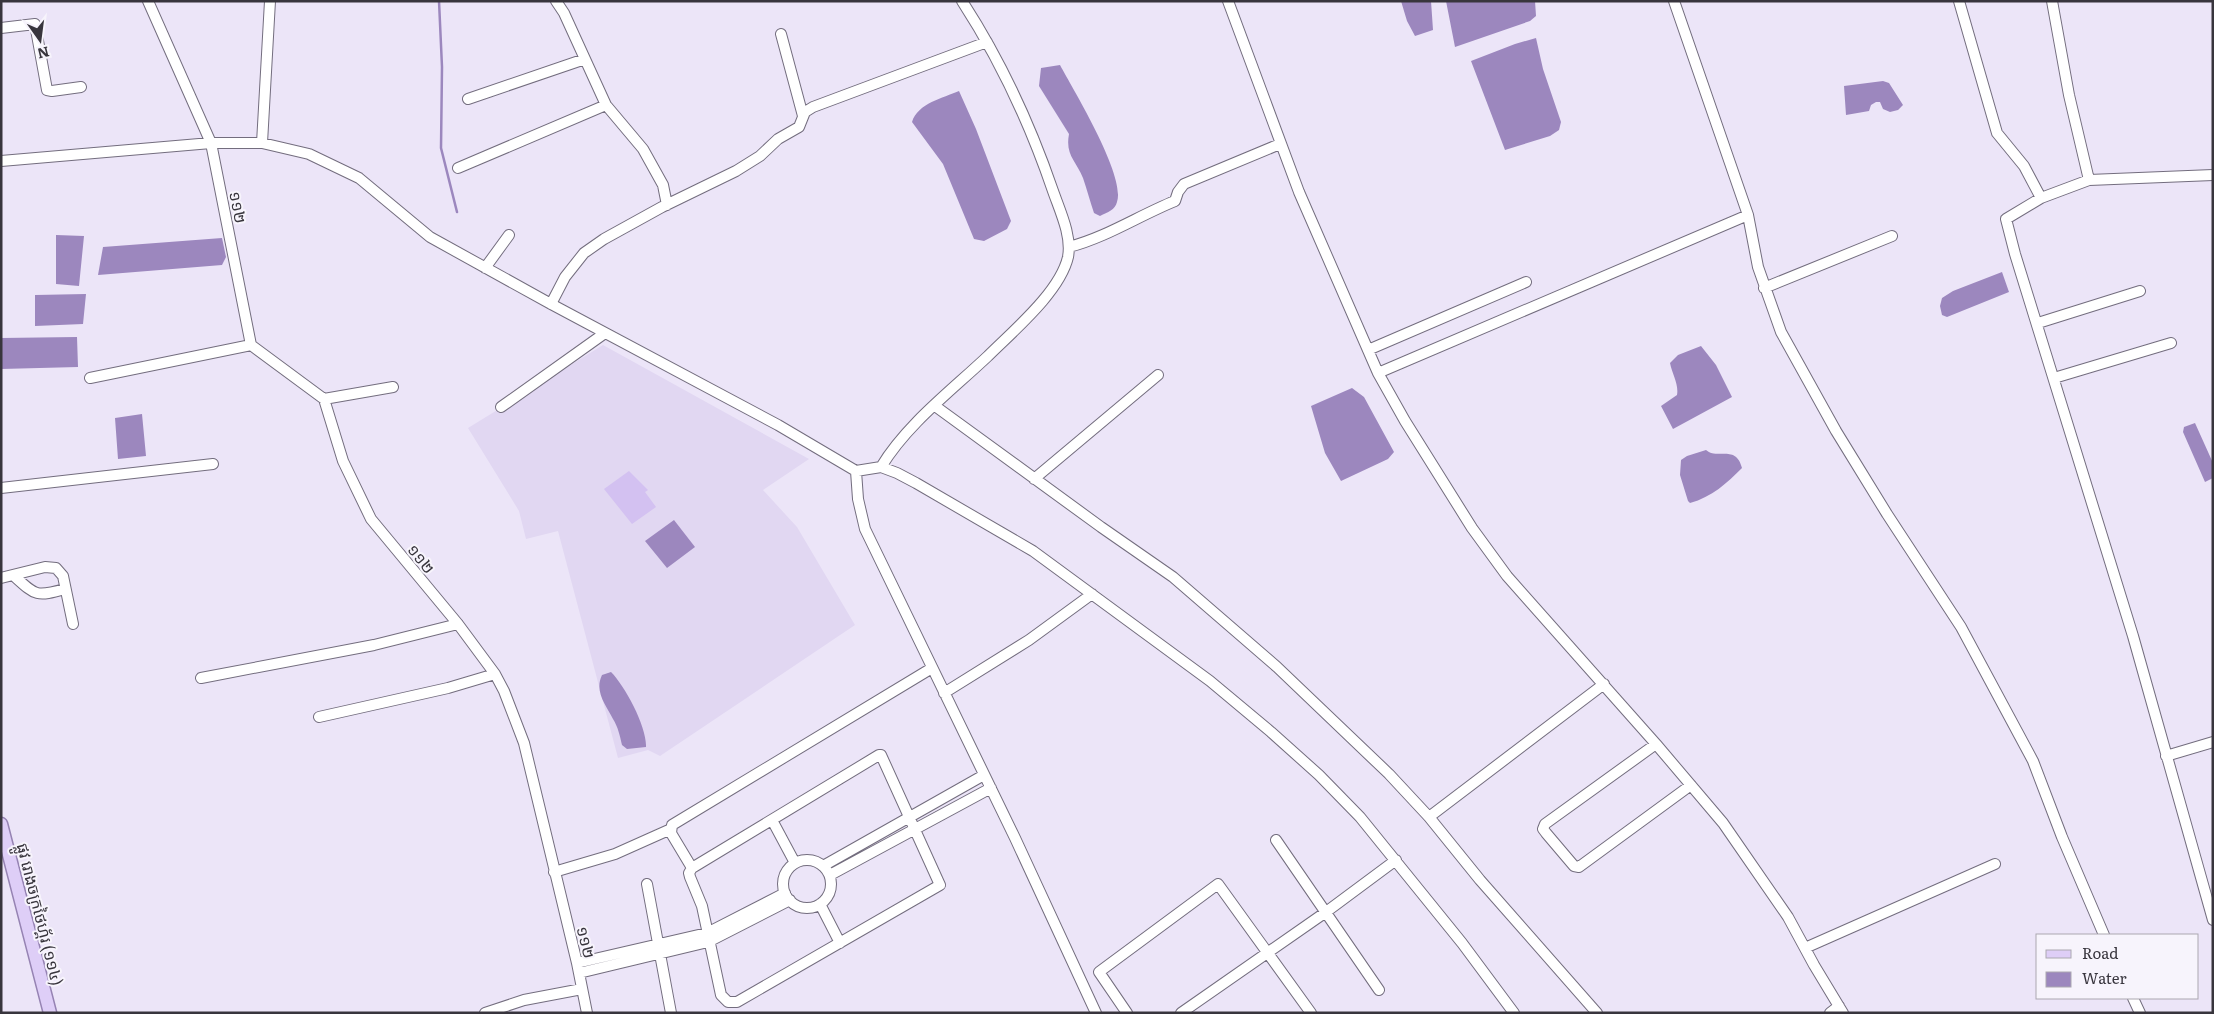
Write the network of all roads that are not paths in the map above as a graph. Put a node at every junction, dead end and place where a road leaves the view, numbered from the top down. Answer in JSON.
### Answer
{"nodes":[{"id":1,"x":148,"y":1,"type":"edge"},
{"id":2,"x":270,"y":1,"type":"edge"},
{"id":3,"x":556,"y":1,"type":"edge"},
{"id":4,"x":962,"y":1,"type":"edge"},
{"id":5,"x":1228,"y":1,"type":"edge"},
{"id":6,"x":1674,"y":1,"type":"edge"},
{"id":7,"x":1960,"y":1,"type":"edge"},
{"id":8,"x":2052,"y":1,"type":"edge"},
{"id":9,"x":1,"y":28,"type":"edge"},
{"id":10,"x":781,"y":34,"type":"dead end"},
{"id":11,"x":987,"y":42,"type":"junction"},
{"id":12,"x":585,"y":59,"type":"junction"},
{"id":13,"x":81,"y":87,"type":"dead end"},
{"id":14,"x":468,"y":99,"type":"dead end"},
{"id":15,"x":606,"y":105,"type":"junction"},
{"id":16,"x":804,"y":116,"type":"junction"},
{"id":17,"x":210,"y":143,"type":"junction"},
{"id":18,"x":262,"y":143,"type":"junction"},
{"id":19,"x":1280,"y":144,"type":"junction"},
{"id":20,"x":1,"y":161,"type":"edge"},
{"id":21,"x":458,"y":168,"type":"dead end"},
{"id":22,"x":2213,"y":175,"type":"edge"},
{"id":23,"x":2089,"y":180,"type":"junction"},
{"id":24,"x":2041,"y":198,"type":"junction"},
{"id":25,"x":667,"y":205,"type":"junction"},
{"id":26,"x":1748,"y":215,"type":"junction"},
{"id":27,"x":509,"y":235,"type":"dead end"},
{"id":28,"x":1892,"y":236,"type":"dead end"},
{"id":29,"x":1069,"y":247,"type":"junction"},
{"id":30,"x":485,"y":268,"type":"junction"},
{"id":31,"x":1526,"y":282,"type":"dead end"},
{"id":32,"x":1764,"y":288,"type":"junction"},
{"id":33,"x":2140,"y":291,"type":"dead end"},
{"id":34,"x":551,"y":304,"type":"junction"},
{"id":35,"x":2038,"y":324,"type":"junction"},
{"id":36,"x":605,"y":333,"type":"junction"},
{"id":37,"x":2171,"y":343,"type":"dead end"},
{"id":38,"x":251,"y":344,"type":"junction"},
{"id":39,"x":1368,"y":350,"type":"junction"},
{"id":40,"x":1378,"y":373,"type":"junction"},
{"id":41,"x":1158,"y":375,"type":"dead end"},
{"id":42,"x":90,"y":378,"type":"dead end"},
{"id":43,"x":2054,"y":378,"type":"junction"},
{"id":44,"x":393,"y":388,"type":"dead end"},
{"id":45,"x":324,"y":399,"type":"junction"},
{"id":46,"x":935,"y":406,"type":"junction"},
{"id":47,"x":501,"y":407,"type":"dead end"},
{"id":48,"x":213,"y":464,"type":"dead end"},
{"id":49,"x":881,"y":467,"type":"junction"},
{"id":50,"x":856,"y":471,"type":"junction"},
{"id":51,"x":1034,"y":479,"type":"junction"},
{"id":52,"x":1,"y":488,"type":"edge"},
{"id":53,"x":13,"y":575,"type":"junction"},
{"id":54,"x":1,"y":578,"type":"edge"},
{"id":55,"x":66,"y":589,"type":"junction"},
{"id":56,"x":1092,"y":594,"type":"junction"},
{"id":57,"x":73,"y":624,"type":"dead end"},
{"id":58,"x":458,"y":624,"type":"junction"},
{"id":59,"x":932,"y":668,"type":"junction"},
{"id":60,"x":495,"y":674,"type":"junction"},
{"id":61,"x":202,"y":678,"type":"dead end"},
{"id":62,"x":1604,"y":684,"type":"junction"},
{"id":63,"x":944,"y":693,"type":"junction"},
{"id":64,"x":319,"y":717,"type":"dead end"},
{"id":65,"x":2213,"y":742,"type":"edge"},
{"id":66,"x":1656,"y":744,"type":"junction"},
{"id":67,"x":2166,"y":756,"type":"junction"},
{"id":68,"x":984,"y":774,"type":"junction"},
{"id":69,"x":1691,"y":786,"type":"junction"},
{"id":70,"x":990,"y":788,"type":"junction"},
{"id":71,"x":910,"y":816,"type":"junction"},
{"id":72,"x":1429,"y":817,"type":"junction"},
{"id":73,"x":772,"y":820,"type":"junction"},
{"id":74,"x":1,"y":824,"type":"edge"},
{"id":75,"x":671,"y":829,"type":"junction"},
{"id":76,"x":915,"y":829,"type":"junction"},
{"id":77,"x":1276,"y":840,"type":"dead end"},
{"id":78,"x":1396,"y":860,"type":"junction"},
{"id":79,"x":795,"y":863,"type":"junction"},
{"id":80,"x":1994,"y":864,"type":"dead end"},
{"id":81,"x":823,"y":866,"type":"junction"},
{"id":82,"x":692,"y":868,"type":"junction"},
{"id":83,"x":554,"y":872,"type":"junction"},
{"id":84,"x":830,"y":875,"type":"junction"},
{"id":85,"x":647,"y":884,"type":"dead end"},
{"id":86,"x":788,"y":897,"type":"junction"},
{"id":87,"x":820,"y":904,"type":"junction"},
{"id":88,"x":1326,"y":912,"type":"junction"},
{"id":89,"x":2213,"y":920,"type":"edge"},
{"id":90,"x":2104,"y":934,"type":"edge"},
{"id":91,"x":708,"y":938,"type":"junction"},
{"id":92,"x":840,"y":942,"type":"junction"},
{"id":93,"x":1804,"y":948,"type":"junction"},
{"id":94,"x":659,"y":949,"type":"junction"},
{"id":95,"x":1268,"y":953,"type":"junction"},
{"id":96,"x":577,"y":962,"type":"junction"},
{"id":97,"x":579,"y":974,"type":"junction"},
{"id":98,"x":582,"y":988,"type":"junction"},
{"id":99,"x":1379,"y":990,"type":"dead end"},
{"id":100,"x":2133,"y":999,"type":"edge"},
{"id":101,"x":1841,"y":1009,"type":"edge"},
{"id":102,"x":50,"y":1013,"type":"edge"},
{"id":103,"x":485,"y":1013,"type":"edge"},
{"id":104,"x":587,"y":1013,"type":"edge"},
{"id":105,"x":671,"y":1013,"type":"edge"},
{"id":106,"x":1096,"y":1013,"type":"edge"},
{"id":107,"x":1127,"y":1013,"type":"edge"},
{"id":108,"x":1181,"y":1013,"type":"edge"},
{"id":109,"x":1312,"y":1013,"type":"edge"},
{"id":110,"x":1514,"y":1013,"type":"edge"},
{"id":111,"x":1597,"y":1013,"type":"edge"},
{"id":112,"x":1830,"y":1013,"type":"edge"},
{"id":113,"x":2140,"y":1013,"type":"edge"}],
"edges":[{"from":1,"to":17,"type":"street","name":"១១២"},
{"from":2,"to":18,"type":"street"},
{"from":3,"to":12,"type":"street"},
{"from":4,"to":11,"type":"street"},
{"from":5,"to":19,"type":"street"},
{"from":6,"to":26,"type":"street"},
{"from":7,"to":24,"type":"street"},
{"from":8,"to":23,"type":"street"},
{"from":9,"to":13,"type":"street"},
{"from":10,"to":16,"type":"street"},
{"from":11,"to":16,"type":"street"},
{"from":11,"to":29,"type":"street"},
{"from":12,"to":14,"type":"street"},
{"from":12,"to":15,"type":"street"},
{"from":15,"to":21,"type":"street"},
{"from":15,"to":25,"type":"street"},
{"from":16,"to":25,"type":"street"},
{"from":17,"to":18,"type":"street"},
{"from":17,"to":20,"type":"street"},
{"from":17,"to":38,"type":"street","name":"១១២"},
{"from":18,"to":30,"type":"street"},
{"from":19,"to":29,"type":"street"},
{"from":19,"to":39,"type":"street"},
{"from":22,"to":23,"type":"street"},
{"from":23,"to":24,"type":"street"},
{"from":24,"to":35,"type":"street"},
{"from":25,"to":34,"type":"street"},
{"from":26,"to":32,"type":"street"},
{"from":26,"to":40,"type":"street"},
{"from":27,"to":30,"type":"street"},
{"from":28,"to":32,"type":"street"},
{"from":29,"to":46,"type":"street"},
{"from":30,"to":34,"type":"street"},
{"from":31,"to":39,"type":"street"},
{"from":32,"to":90,"type":"street"},
{"from":33,"to":35,"type":"street"},
{"from":34,"to":36,"type":"street"},
{"from":35,"to":43,"type":"street"},
{"from":36,"to":47,"type":"street"},
{"from":36,"to":50,"type":"street"},
{"from":37,"to":43,"type":"street"},
{"from":38,"to":42,"type":"street"},
{"from":38,"to":45,"type":"street"},
{"from":39,"to":40,"type":"street"},
{"from":40,"to":62,"type":"street"},
{"from":41,"to":51,"type":"street"},
{"from":43,"to":67,"type":"street"},
{"from":44,"to":45,"type":"street"},
{"from":45,"to":58,"type":"street","name":"១១២"},
{"from":46,"to":49,"type":"street"},
{"from":46,"to":51,"type":"street"},
{"from":48,"to":52,"type":"street"},
{"from":49,"to":50,"type":"street"},
{"from":49,"to":56,"type":"street"},
{"from":50,"to":59,"type":"street"},
{"from":51,"to":72,"type":"street"},
{"from":53,"to":54,"type":"street"},
{"from":53,"to":55,"type":"street"},
{"from":53,"to":55,"type":"street"},
{"from":55,"to":57,"type":"street"},
{"from":56,"to":63,"type":"street"},
{"from":56,"to":78,"type":"street"},
{"from":58,"to":60,"type":"street","name":"១១២"},
{"from":58,"to":61,"type":"street"},
{"from":59,"to":63,"type":"street"},
{"from":59,"to":75,"type":"street"},
{"from":60,"to":64,"type":"street"},
{"from":60,"to":83,"type":"street","name":"១១២"},
{"from":62,"to":66,"type":"street"},
{"from":62,"to":72,"type":"street"},
{"from":63,"to":68,"type":"street"},
{"from":65,"to":67,"type":"street"},
{"from":66,"to":69,"type":"street"},
{"from":66,"to":69,"type":"street"},
{"from":67,"to":89,"type":"street"},
{"from":68,"to":70,"type":"street"},
{"from":68,"to":71,"type":"street"},
{"from":69,"to":93,"type":"street"},
{"from":70,"to":76,"type":"street"},
{"from":70,"to":106,"type":"street"},
{"from":71,"to":73,"type":"street"},
{"from":71,"to":76,"type":"street"},
{"from":71,"to":81,"type":"street"},
{"from":72,"to":111,"type":"street"},
{"from":73,"to":79,"type":"street"},
{"from":73,"to":82,"type":"street"},
{"from":74,"to":102,"type":"main road","name":"ផ្លូវ រោងចក្រថៃហ្គ័រ (១១៤)"},
{"from":75,"to":82,"type":"street"},
{"from":75,"to":83,"type":"street"},
{"from":76,"to":84,"type":"street"},
{"from":76,"to":92,"type":"street"},
{"from":77,"to":88,"type":"street"},
{"from":78,"to":88,"type":"street"},
{"from":78,"to":110,"type":"street"},
{"from":79,"to":81,"type":"street"},
{"from":79,"to":86,"type":"street"},
{"from":80,"to":93,"type":"street"},
{"from":81,"to":84,"type":"street"},
{"from":82,"to":91,"type":"street"},
{"from":83,"to":96,"type":"street","name":"១១២"},
{"from":84,"to":87,"type":"street"},
{"from":85,"to":94,"type":"street"},
{"from":86,"to":87,"type":"street"},
{"from":86,"to":91,"type":"street"},
{"from":87,"to":92,"type":"street"},
{"from":88,"to":95,"type":"street"},
{"from":88,"to":99,"type":"street"},
{"from":91,"to":92,"type":"street"},
{"from":91,"to":94,"type":"street"},
{"from":93,"to":101,"type":"street"},
{"from":94,"to":96,"type":"street"},
{"from":94,"to":97,"type":"street"},
{"from":94,"to":105,"type":"street"},
{"from":95,"to":107,"type":"street"},
{"from":95,"to":108,"type":"street"},
{"from":95,"to":109,"type":"street"},
{"from":96,"to":97,"type":"street","name":"១១២"},
{"from":97,"to":98,"type":"street","name":"១១២"},
{"from":98,"to":103,"type":"street"},
{"from":98,"to":104,"type":"street","name":"១១២"},
{"from":100,"to":113,"type":"street"},
{"from":101,"to":112,"type":"street"}]}
